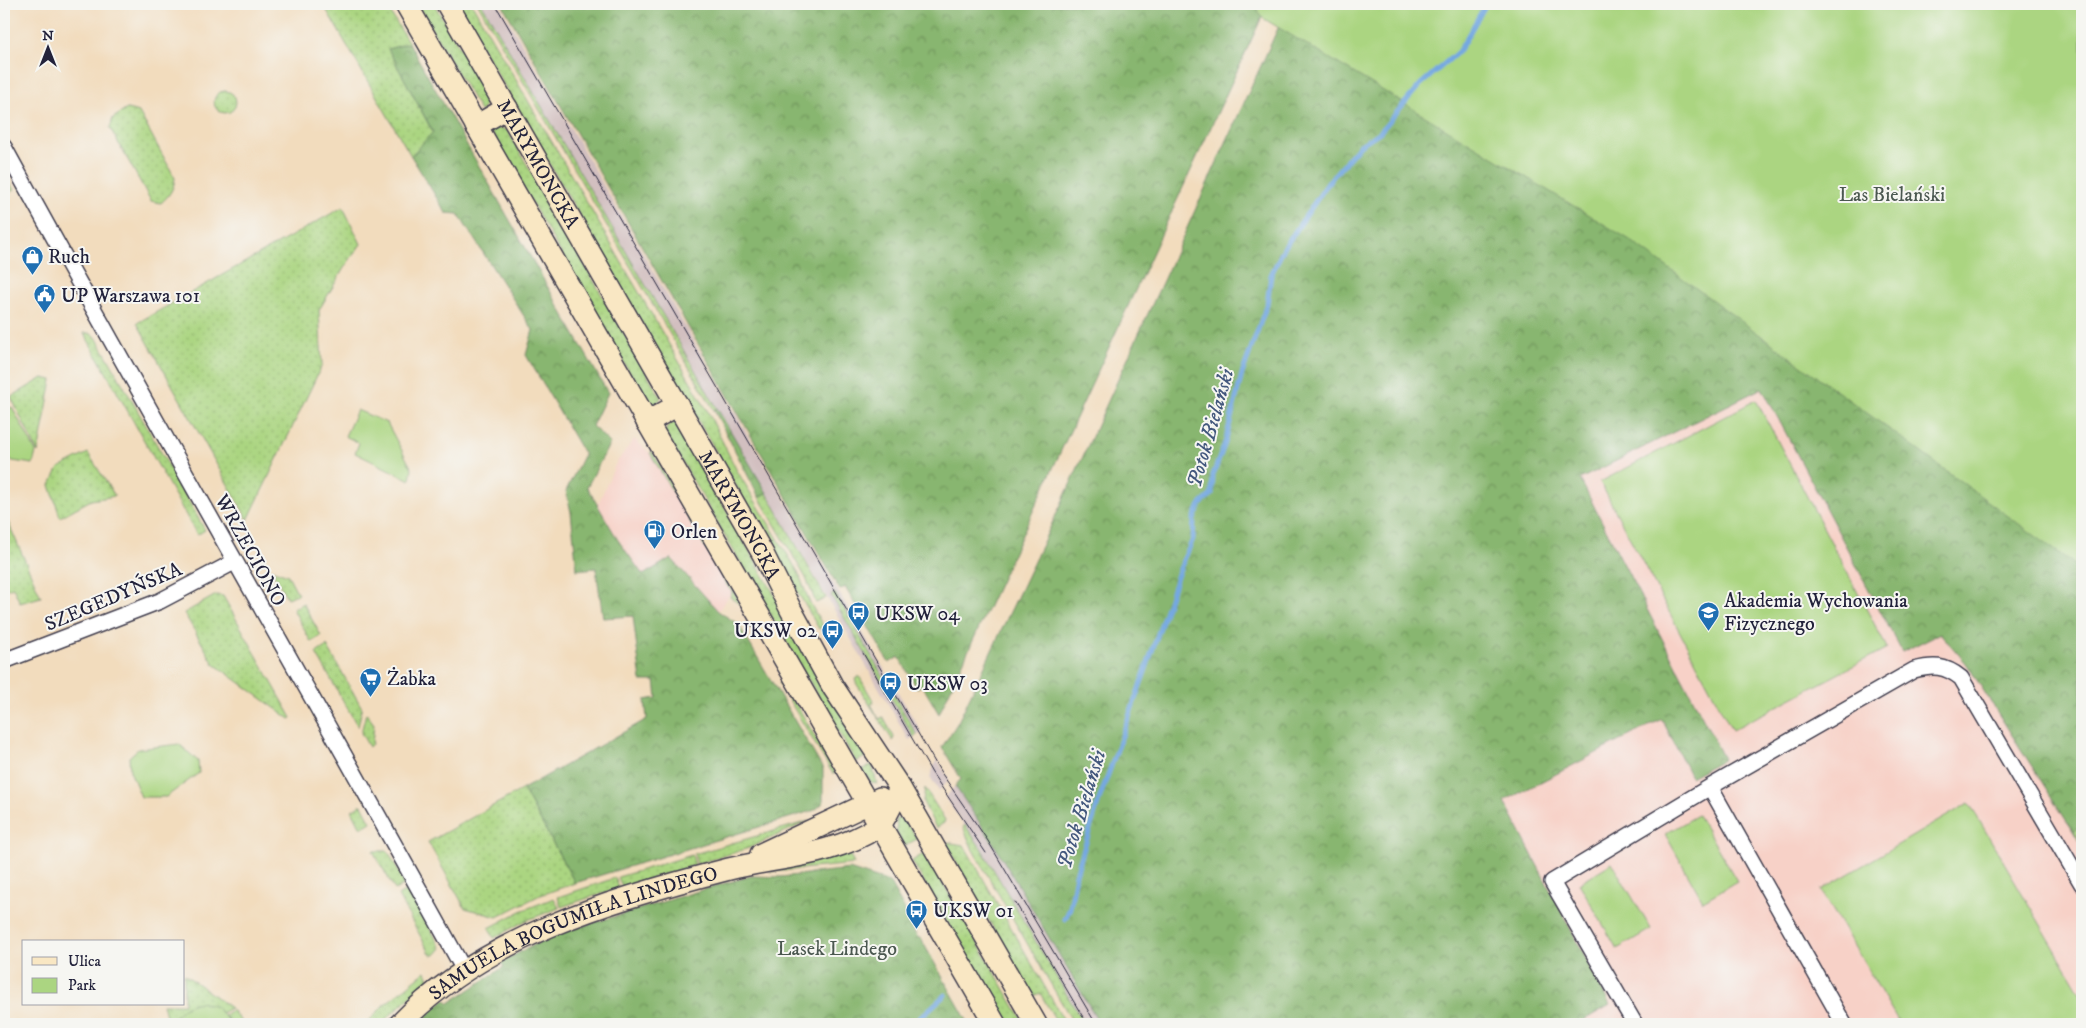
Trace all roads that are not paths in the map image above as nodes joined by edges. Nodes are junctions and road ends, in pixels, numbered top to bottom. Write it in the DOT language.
graph roads {
  1 [pos="406,4"];
  2 [pos="447,4"];
  3 [pos="507,108"];
  4 [pos="476,126"];
  5 [pos="4,147"];
  6 [pos="678,405"];
  7 [pos="647,422"];
  8 [pos="234,562"];
  9 [pos="4,661"];
  10 [pos="1710,787"];
  11 [pos="900,788"];
  12 [pos="867,804"];
  13 [pos="880,826"];
  14 [pos="729,869"];
  15 [pos="2082,884"];
  16 [pos="465,972"];
  17 [pos="1628,1022"];
  18 [pos="400,1024"];
  19 [pos="995,1024"];
  20 [pos="1036,1024"];
  21 [pos="1844,1024"];
  1 -- 4 [label="main road, MARYMONCKA"];
  2 -- 3 [label="main road, MARYMONCKA"];
  3 -- 4 [label="main road"];
  3 -- 6 [label="main road, MARYMONCKA"];
  4 -- 7 [label="main road, MARYMONCKA"];
  5 -- 8 [label="street, WRZECIONO"];
  6 -- 7 [label="main road"];
  6 -- 11 [label="main road, MARYMONCKA"];
  7 -- 12 [label="main road, MARYMONCKA"];
  8 -- 9 [label="street, SZEGEDYŃSKA"];
  8 -- 16 [label="street, WRZECIONO"];
  10 -- 15 [label="street"];
  10 -- 17 [label="street"];
  10 -- 21 [label="street"];
  11 -- 12 [label="main road, SAMUELA BOGUMIŁA LINDEGO"];
  11 -- 13 [label="main road"];
  11 -- 20 [label="main road, MARYMONCKA"];
  12 -- 13 [label="main road, MARYMONCKA"];
  12 -- 14 [label="main road, SAMUELA BOGUMIŁA LINDEGO"];
  13 -- 14 [label="main road, SAMUELA BOGUMIŁA LINDEGO"];
  13 -- 19 [label="main road, MARYMONCKA"];
  14 -- 16 [label="main road, SAMUELA BOGUMIŁA LINDEGO"];
  16 -- 18 [label="main road, SAMUELA BOGUMIŁA LINDEGO"];
}
